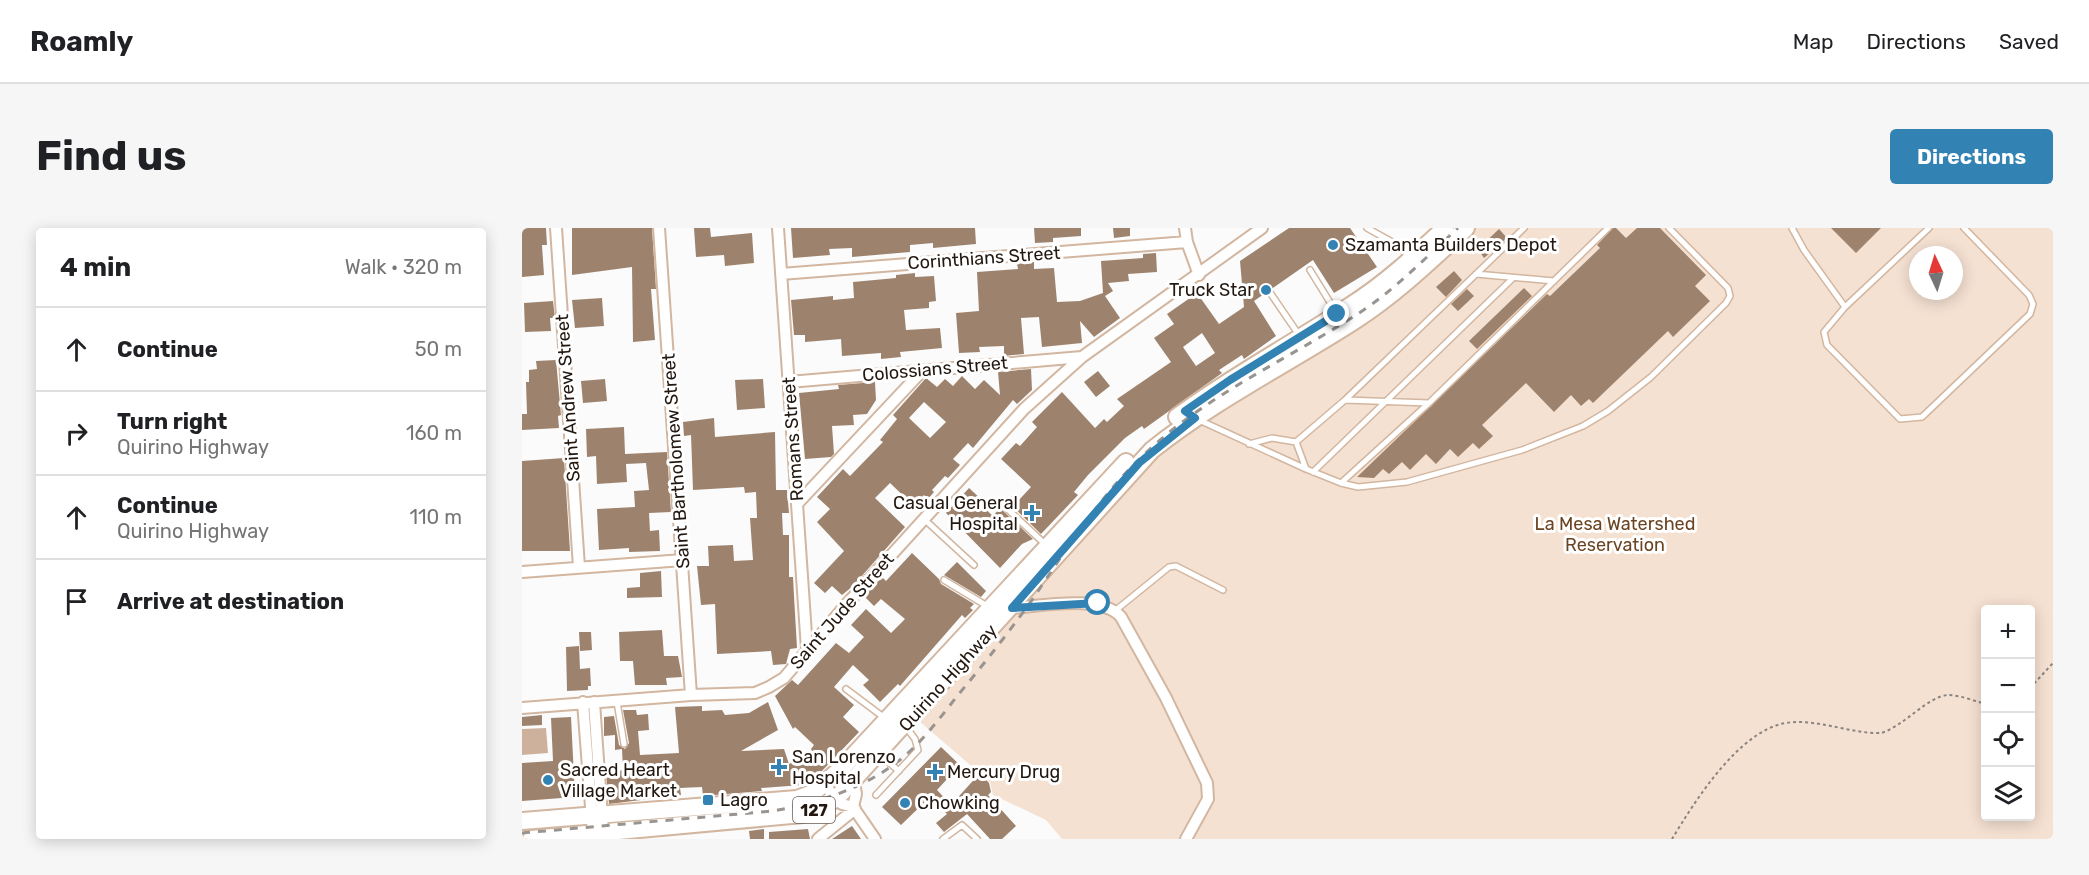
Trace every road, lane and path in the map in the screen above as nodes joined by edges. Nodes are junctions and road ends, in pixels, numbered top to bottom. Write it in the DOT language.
graph roads {
  1 [pos="556,228"];
  2 [pos="659,228"];
  3 [pos="778,228"];
  4 [pos="1185,228"];
  5 [pos="1262,228"];
  6 [pos="1367,228"];
  7 [pos="1445,228"];
  8 [pos="1466,228"];
  9 [pos="1524,228"];
  10 [pos="1608,228"];
  11 [pos="1669,228"];
  12 [pos="1792,228"];
  13 [pos="1929,228"];
  14 [pos="1964,228"];
  15 [pos="1187,242"];
  16 [pos="1417,254"];
  17 [pos="1310,270"];
  18 [pos="782,274"];
  19 [pos="1476,274"];
  20 [pos="1199,275"];
  21 [pos="1512,279"];
  22 [pos="1554,281"];
  23 [pos="1271,294"];
  24 [pos="1845,307"];
  25 [pos="1337,314"];
  26 [pos="1301,336"];
  27 [pos="1082,357"];
  28 [pos="922,370"];
  29 [pos="789,382"];
  30 [pos="1345,400"];
  31 [pos="1429,402"];
  32 [pos="1385,403"];
  33 [pos="1190,414"];
  34 [pos="1296,442"];
  35 [pos="1249,444"];
  36 [pos="1306,469"];
  37 [pos="1313,472"];
  38 [pos="1341,483"];
  39 [pos="1001,503"];
  40 [pos="797,504"];
  41 [pos="924,519"];
  42 [pos="1048,547"];
  43 [pos="683,560"];
  44 [pos="974,565"];
  45 [pos="579,567"];
  46 [pos="522,572"];
  47 [pos="944,580"];
  48 [pos="1223,590"];
  49 [pos="1001,605"];
  50 [pos="1116,610"];
  51 [pos="807,649"];
  52 [pos="2053,663"];
  53 [pos="2035,683"];
  54 [pos="846,689"];
  55 [pos="691,695"];
  56 [pos="617,700"];
  57 [pos="588,702"];
  58 [pos="1981,703"];
  59 [pos="522,708"];
  60 [pos="887,720"];
  61 [pos="905,726"];
  62 [pos="624,744"];
  63 [pos="879,754"];
  64 [pos="899,771"];
  65 [pos="854,782"];
  66 [pos="824,785"];
  67 [pos="876,795"];
  68 [pos="836,799"];
  69 [pos="854,808"];
  70 [pos="596,815"];
  71 [pos="522,821"];
  72 [pos="598,833"];
  73 [pos="531,839"];
  74 [pos="818,839"];
  75 [pos="875,839"];
  76 [pos="943,839"];
  77 [pos="977,839"];
  78 [pos="1186,839"];
  79 [pos="1672,839"];
  1 -- 45 [label="street, Saint Andrew Street"];
  2 -- 43 [label="street, Saint Bartholomew Street"];
  3 -- 18 [label="street, Romans Street"];
  4 -- 15 [label="street"];
  5 -- 20 [label="street, Saint Jude Street"];
  6 -- 16 [label="lane"];
  7 -- 16 [label="main road, Quirino Highway / 127"];
  8 -- 33 [label="main road, Quirino Highway / 127"];
  9 -- 19 [label="lane"];
  10 -- 22 [label="lane"];
  11 -- 38 [label="lane"];
  12 -- 24 [label="lane"];
  13 -- 24 [label="lane"];
  14 -- 24 [label="lane"];
  15 -- 18 [label="street, Corinthians Street"];
  15 -- 20 [label="street"];
  16 -- 25 [label="main road, Quirino Highway / 127"];
  17 -- 25 [label="lane"];
  18 -- 29 [label="street, Romans Street"];
  19 -- 21 [label="lane"];
  19 -- 30 [label="lane"];
  20 -- 27 [label="street, Saint Jude Street"];
  21 -- 22 [label="lane"];
  21 -- 32 [label="lane"];
  22 -- 31 [label="lane"];
  23 -- 26 [label="lane"];
  25 -- 26 [label="main road, Quirino Highway / 127"];
  26 -- 33 [label="main road, Quirino Highway / 127"];
  27 -- 28 [label="street, Colossians Street"];
  27 -- 41 [label="street, Saint Jude Street"];
  28 -- 29 [label="street, Colossians Street"];
  28 -- 40 [label="street"];
  29 -- 40 [label="street, Romans Street"];
  30 -- 32 [label="lane"];
  30 -- 34 [label="lane"];
  31 -- 32 [label="lane"];
  31 -- 38 [label="lane"];
  32 -- 37 [label="lane"];
  33 -- 35 [label="lane"];
  33 -- 42 [label="main road, Quirino Highway / 127"];
  33 -- 49 [label="main road, Quirino Highway / 127"];
  34 -- 35 [label="lane"];
  34 -- 36 [label="lane"];
  35 -- 36 [label="lane"];
  36 -- 37 [label="lane"];
  37 -- 38 [label="lane"];
  39 -- 42 [label="lane"];
  40 -- 51 [label="street, Romans Street"];
  41 -- 44 [label="lane"];
  41 -- 51 [label="street, Saint Jude Street"];
  42 -- 49 [label="main road, Quirino Highway / 127"];
  43 -- 45 [label="street"];
  43 -- 55 [label="street, Saint Bartholomew Street"];
  45 -- 46 [label="street"];
  47 -- 49 [label="lane"];
  48 -- 50 [label="lane"];
  49 -- 50 [label="street"];
  49 -- 60 [label="main road, Quirino Highway / 127"];
  49 -- 61 [label="main road, Quirino Highway / 127"];
  50 -- 78 [label="street"];
  51 -- 55 [label="street, Saint Jude Street"];
  52 -- 53 [label="path"];
  54 -- 60 [label="lane"];
  55 -- 56 [label="street, Saint Jude Street"];
  56 -- 57 [label="street, Saint Jude Street"];
  56 -- 62 [label="lane"];
  57 -- 59 [label="street, Saint Jude Street"];
  57 -- 70 [label="street"];
  58 -- 79 [label="path"];
  60 -- 66 [label="main road, Quirino Highway / 127"];
  61 -- 63 [label="main road, Quirino Highway / 127"];
  61 -- 64 [label="lane"];
  63 -- 64 [label="lane"];
  63 -- 65 [label="main road, Quirino Highway / 127"];
  64 -- 67 [label="lane"];
  65 -- 68 [label="main road, Quirino Highway / 127"];
  65 -- 69 [label="street"];
  66 -- 68 [label="street"];
  66 -- 70 [label="main road, Quirino Highway / 127"];
  68 -- 69 [label="street"];
  68 -- 72 [label="main road, Quirino Highway / 127"];
  69 -- 74 [label="street"];
  69 -- 75 [label="street"];
  70 -- 71 [label="main road, Quirino Highway / 127"];
  70 -- 72 [label="street"];
  72 -- 73 [label="main road, Quirino Highway / 127"];
  76 -- 77 [label="lane"];
}
